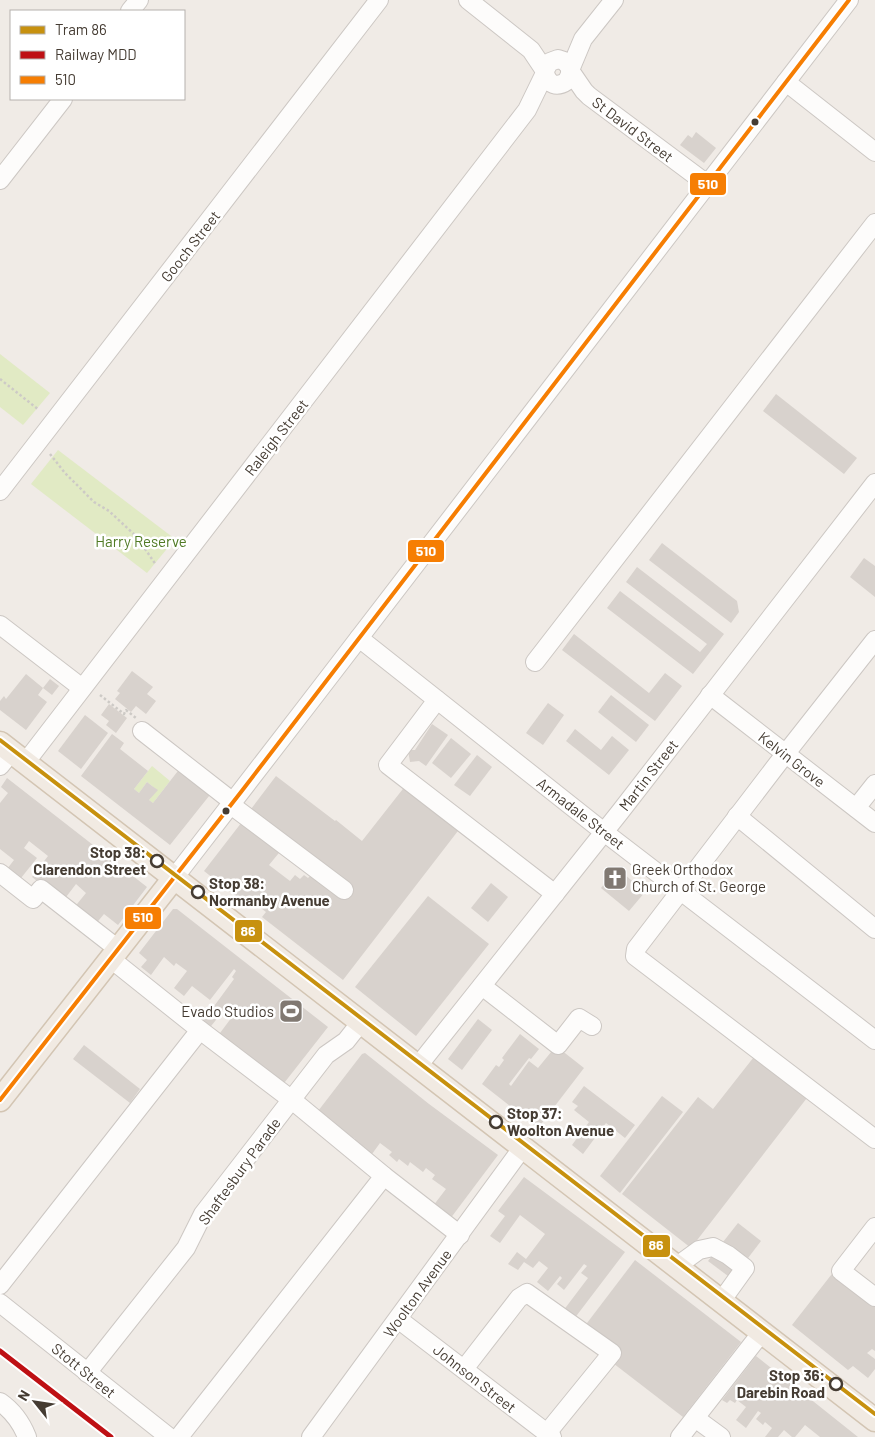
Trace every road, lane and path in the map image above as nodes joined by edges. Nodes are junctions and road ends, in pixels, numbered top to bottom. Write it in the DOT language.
graph roads {
  1 [pos="139,0"];
  2 [pos="380,0"];
  3 [pos="468,0"];
  4 [pos="614,0"];
  5 [pos="848,0"];
  6 [pos="131,10"];
  7 [pos="558,72"];
  8 [pos="786,82"];
  9 [pos="62,100"];
  10 [pos="875,152"];
  11 [pos="0,180"];
  12 [pos="707,184"];
  13 [pos="875,223"];
  14 [pos="0,379"];
  15 [pos="39,410"];
  16 [pos="50,454"];
  17 [pos="875,483"];
  18 [pos="0,491"];
  19 [pos="156,565"];
  20 [pos="0,624"];
  21 [pos="359,638"];
  22 [pos="875,640"];
  23 [pos="535,662"];
  24 [pos="82,688"];
  25 [pos="100,695"];
  26 [pos="710,695"];
  27 [pos="437,700"];
  28 [pos="142,731"];
  29 [pos="785,754"];
  30 [pos="9,756"];
  31 [pos="875,784"];
  32 [pos="232,804"];
  33 [pos="856,808"];
  34 [pos="737,816"];
  35 [pos="875,823"];
  36 [pos="604,832"];
  37 [pos="0,873"];
  38 [pos="174,878"];
  39 [pos="344,890"];
  40 [pos="680,890"];
  41 [pos="555,894"];
  42 [pos="875,929"];
  43 [pos="115,954"];
  44 [pos="482,986"];
  45 [pos="360,1022"];
  46 [pos="592,1026"];
  47 [pos="200,1030"];
  48 [pos="875,1040"];
  49 [pos="418,1066"];
  50 [pos="0,1100"];
  51 [pos="292,1100"];
  52 [pos="875,1138"];
  53 [pos="523,1148"];
  54 [pos="384,1176"];
  55 [pos="875,1227"];
  56 [pos="460,1235"];
  57 [pos="677,1266"];
  58 [pos="0,1285"];
  59 [pos="875,1297"];
  60 [pos="722,1300"];
  61 [pos="0,1302"];
  62 [pos="398,1319"];
  63 [pos="762,1332"];
  64 [pos="464,1369"];
  65 [pos="87,1373"];
  66 [pos="0,1402"];
  67 [pos="872,1412"];
  68 [pos="695,1418"];
  69 [pos="550,1435"];
  70 [pos="27,1437"];
  71 [pos="169,1437"];
  72 [pos="179,1437"];
  73 [pos="310,1437"];
  74 [pos="680,1437"];
  75 [pos="721,1437"];
  1 -- 6 [label="street"];
  2 -- 18 [label="street, Gooch Street"];
  3 -- 7 [label="street, St David Street"];
  4 -- 7 [label="street, Raleigh Street"];
  5 -- 8 [label="street"];
  7 -- 12 [label="street, St David Street"];
  7 -- 24 [label="street, Raleigh Street"];
  8 -- 10 [label="street"];
  8 -- 12 [label="street"];
  9 -- 11 [label="street"];
  12 -- 21 [label="street"];
  13 -- 23 [label="street"];
  14 -- 15 [label="path"];
  16 -- 19 [label="path"];
  17 -- 26 [label="street, Martin Street"];
  20 -- 24 [label="street"];
  21 -- 27 [label="street, Armadale Street"];
  21 -- 32 [label="street"];
  22 -- 29 [label="street"];
  24 -- 30 [label="street, Raleigh Street"];
  25 -- 28 [label="path"];
  26 -- 29 [label="street, Kelvin Grove"];
  26 -- 36 [label="street, Martin Street"];
  27 -- 36 [label="street, Armadale Street"];
  27 -- 41 [label="street"];
  28 -- 32 [label="street"];
  29 -- 33 [label="street, Kelvin Grove"];
  29 -- 34 [label="street"];
  30 -- 38 [label="main road"];
  31 -- 33 [label="street"];
  32 -- 38 [label="street"];
  32 -- 39 [label="street"];
  33 -- 35 [label="street, Kelvin Grove"];
  34 -- 40 [label="street"];
  34 -- 42 [label="street"];
  36 -- 40 [label="street, Armadale Street"];
  36 -- 41 [label="street, Martin Street"];
  37 -- 43 [label="street"];
  38 -- 43 [label="main road"];
  38 -- 45 [label="main road"];
  40 -- 48 [label="street, Armadale Street"];
  40 -- 52 [label="street"];
  41 -- 44 [label="street, Martin Street"];
  43 -- 47 [label="street"];
  43 -- 50 [label="main road"];
  44 -- 46 [label="street"];
  44 -- 49 [label="street, Martin Street"];
  45 -- 49 [label="main road"];
  45 -- 51 [label="street, Shaftesbury Parade"];
  47 -- 51 [label="street"];
  47 -- 58 [label="street"];
  49 -- 53 [label="main road"];
  51 -- 54 [label="street"];
  51 -- 65 [label="street, Shaftesbury Parade"];
  53 -- 56 [label="street, Woolton Avenue"];
  53 -- 57 [label="main road"];
  54 -- 56 [label="street"];
  54 -- 72 [label="street"];
  55 -- 59 [label="street"];
  56 -- 62 [label="street, Woolton Avenue"];
  57 -- 60 [label="main road"];
  57 -- 60 [label="street"];
  60 -- 63 [label="main road"];
  61 -- 65 [label="street, Stott Street"];
  62 -- 64 [label="street, Johnson Street"];
  62 -- 73 [label="street, Woolton Avenue"];
  63 -- 67 [label="main road"];
  63 -- 68 [label="street"];
  64 -- 69 [label="street, Johnson Street"];
  64 -- 69 [label="street"];
  65 -- 71 [label="street, Stott Street"];
  66 -- 70 [label="street"];
  68 -- 74 [label="street"];
  68 -- 75 [label="street"];
}
